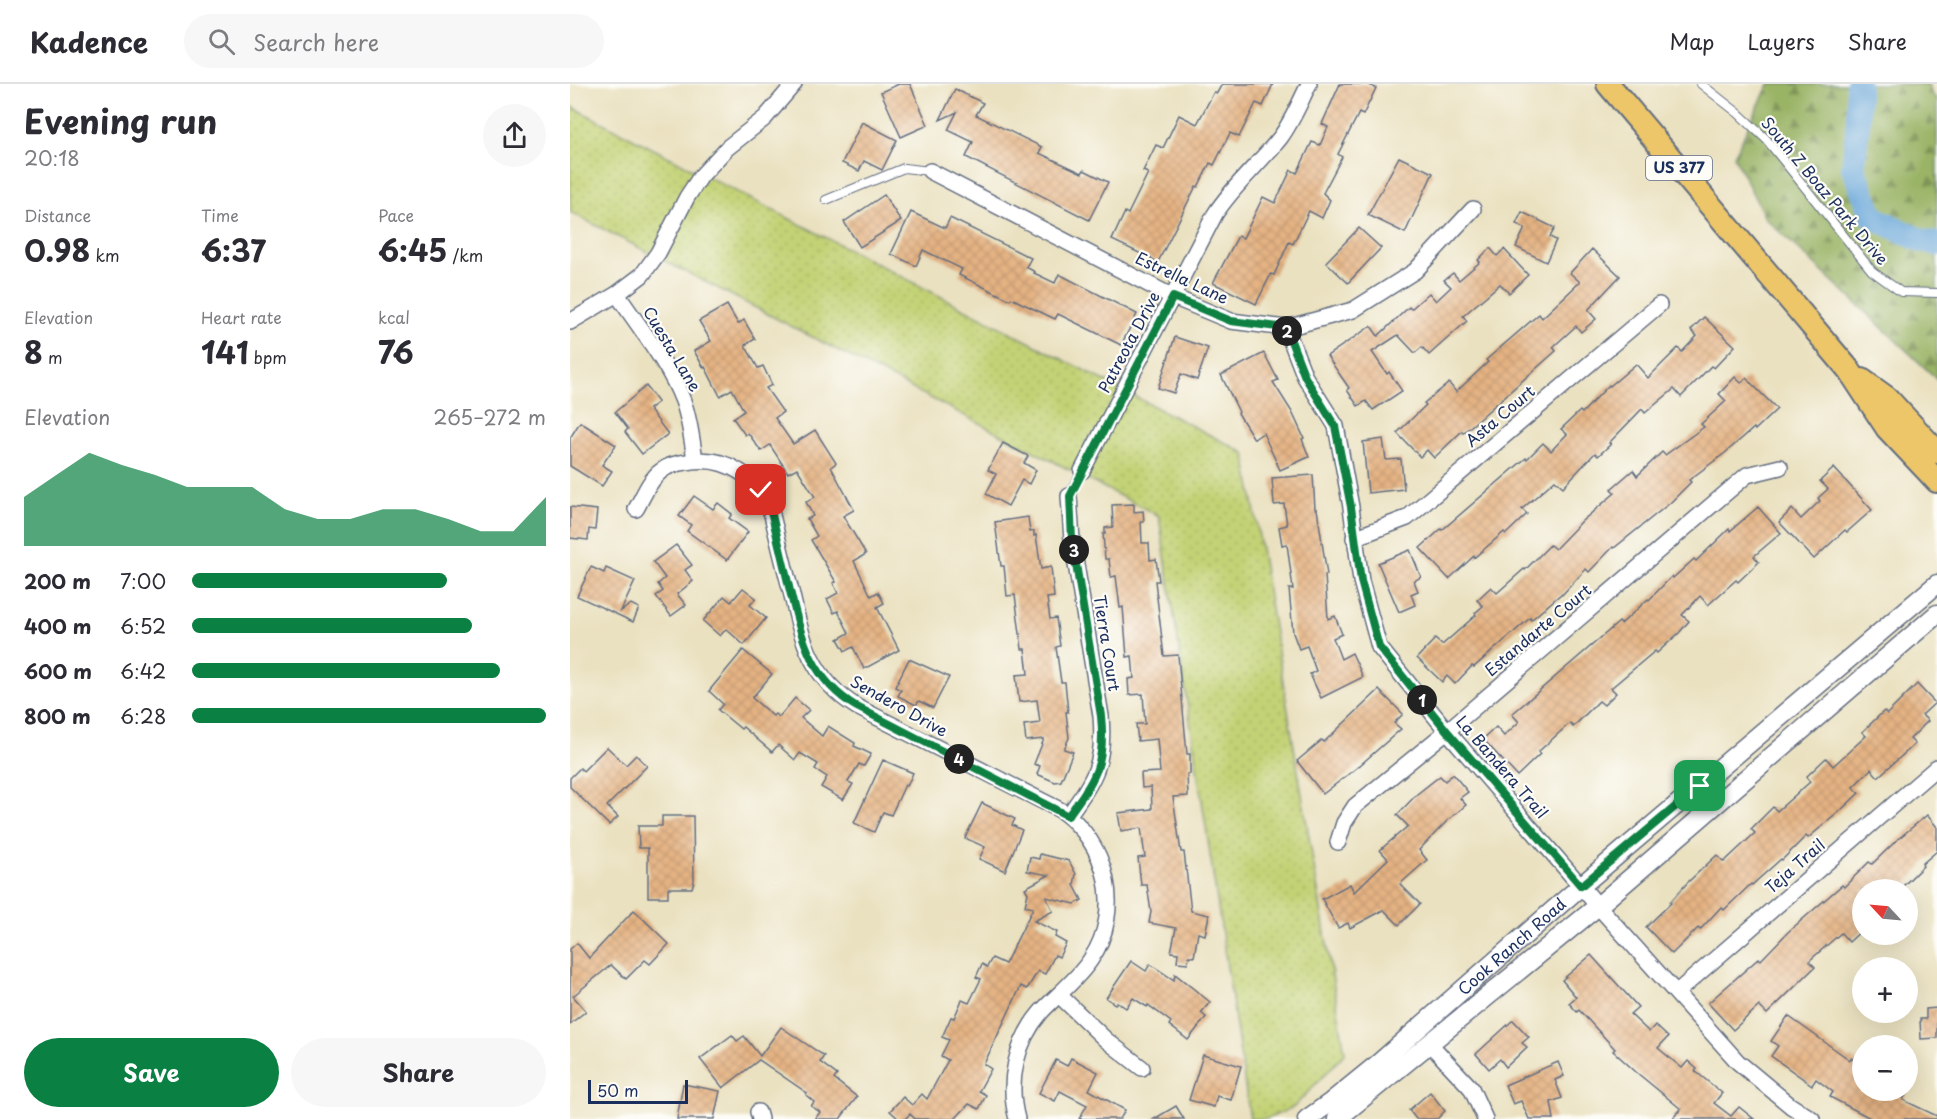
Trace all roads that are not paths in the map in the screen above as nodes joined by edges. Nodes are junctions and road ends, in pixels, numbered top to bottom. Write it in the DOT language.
graph roads {
  1 [pos="794,84"];
  2 [pos="1309,84"];
  3 [pos="1608,84"];
  4 [pos="1701,84"];
  5 [pos="930,171"];
  6 [pos="826,200"];
  7 [pos="1473,209"];
  8 [pos="1937,293"];
  9 [pos="618,294"];
  10 [pos="1173,297"];
  11 [pos="1659,305"];
  12 [pos="570,322"];
  13 [pos="1286,328"];
  14 [pos="1849,370"];
  15 [pos="1937,452"];
  16 [pos="695,460"];
  17 [pos="1780,467"];
  18 [pos="1082,471"];
  19 [pos="1937,481"];
  20 [pos="1070,496"];
  21 [pos="636,509"];
  22 [pos="1354,538"];
  23 [pos="1937,584"];
  24 [pos="1937,614"];
  25 [pos="1447,731"];
  26 [pos="1937,767"];
  27 [pos="1068,816"];
  28 [pos="1338,842"];
  29 [pos="1581,886"];
  30 [pos="1598,906"];
  31 [pos="1677,992"];
  32 [pos="1059,995"];
  33 [pos="1430,1044"];
  34 [pos="1142,1068"];
  35 [pos="1017,1119"];
  36 [pos="1306,1119"];
  37 [pos="1337,1119"];
  38 [pos="1485,1119"];
  39 [pos="1812,1119"];
  1 -- 9 [label="street"];
  2 -- 10 [label="street, Patreota Drive"];
  3 -- 14 [label="main road, US 377"];
  4 -- 8 [label="lane, South Z Boaz Park Drive"];
  5 -- 6 [label="lane"];
  5 -- 10 [label="street, Estrella Lane"];
  7 -- 13 [label="street, Estrella Lane"];
  9 -- 12 [label="street"];
  9 -- 16 [label="street, Cuesta Lane"];
  10 -- 13 [label="street, Estrella Lane"];
  10 -- 18 [label="street, Patreota Drive"];
  11 -- 22 [label="street, Asta Court"];
  13 -- 22 [label="street, La Bandera Trail"];
  14 -- 15 [label="main road, US 377"];
  14 -- 19 [label="main road, US 377"];
  16 -- 21 [label="street, Sendero Drive"];
  16 -- 27 [label="street, Sendero Drive"];
  17 -- 25 [label="street, Estandarte Court"];
  18 -- 20 [label="lane, Tierra Court"];
  20 -- 27 [label="street, Tierra Court"];
  22 -- 25 [label="street, La Bandera Trail"];
  23 -- 29 [label="street, Cook Ranch Road"];
  24 -- 30 [label="street, Cook Ranch Road"];
  25 -- 28 [label="street, Estandarte Court"];
  25 -- 29 [label="street, La Bandera Trail"];
  26 -- 31 [label="street, Teja Trail"];
  27 -- 32 [label="street, Sendero Drive"];
  29 -- 30 [label="street, La Bandera Trail"];
  29 -- 36 [label="street, Cook Ranch Road"];
  30 -- 31 [label="street, La Bandera Trail"];
  30 -- 33 [label="street, Cook Ranch Road"];
  31 -- 39 [label="street, La Bandera Trail"];
  32 -- 34 [label="street"];
  32 -- 35 [label="street, Sendero Drive"];
  33 -- 37 [label="street, Cook Ranch Road"];
  33 -- 38 [label="street"];
}
